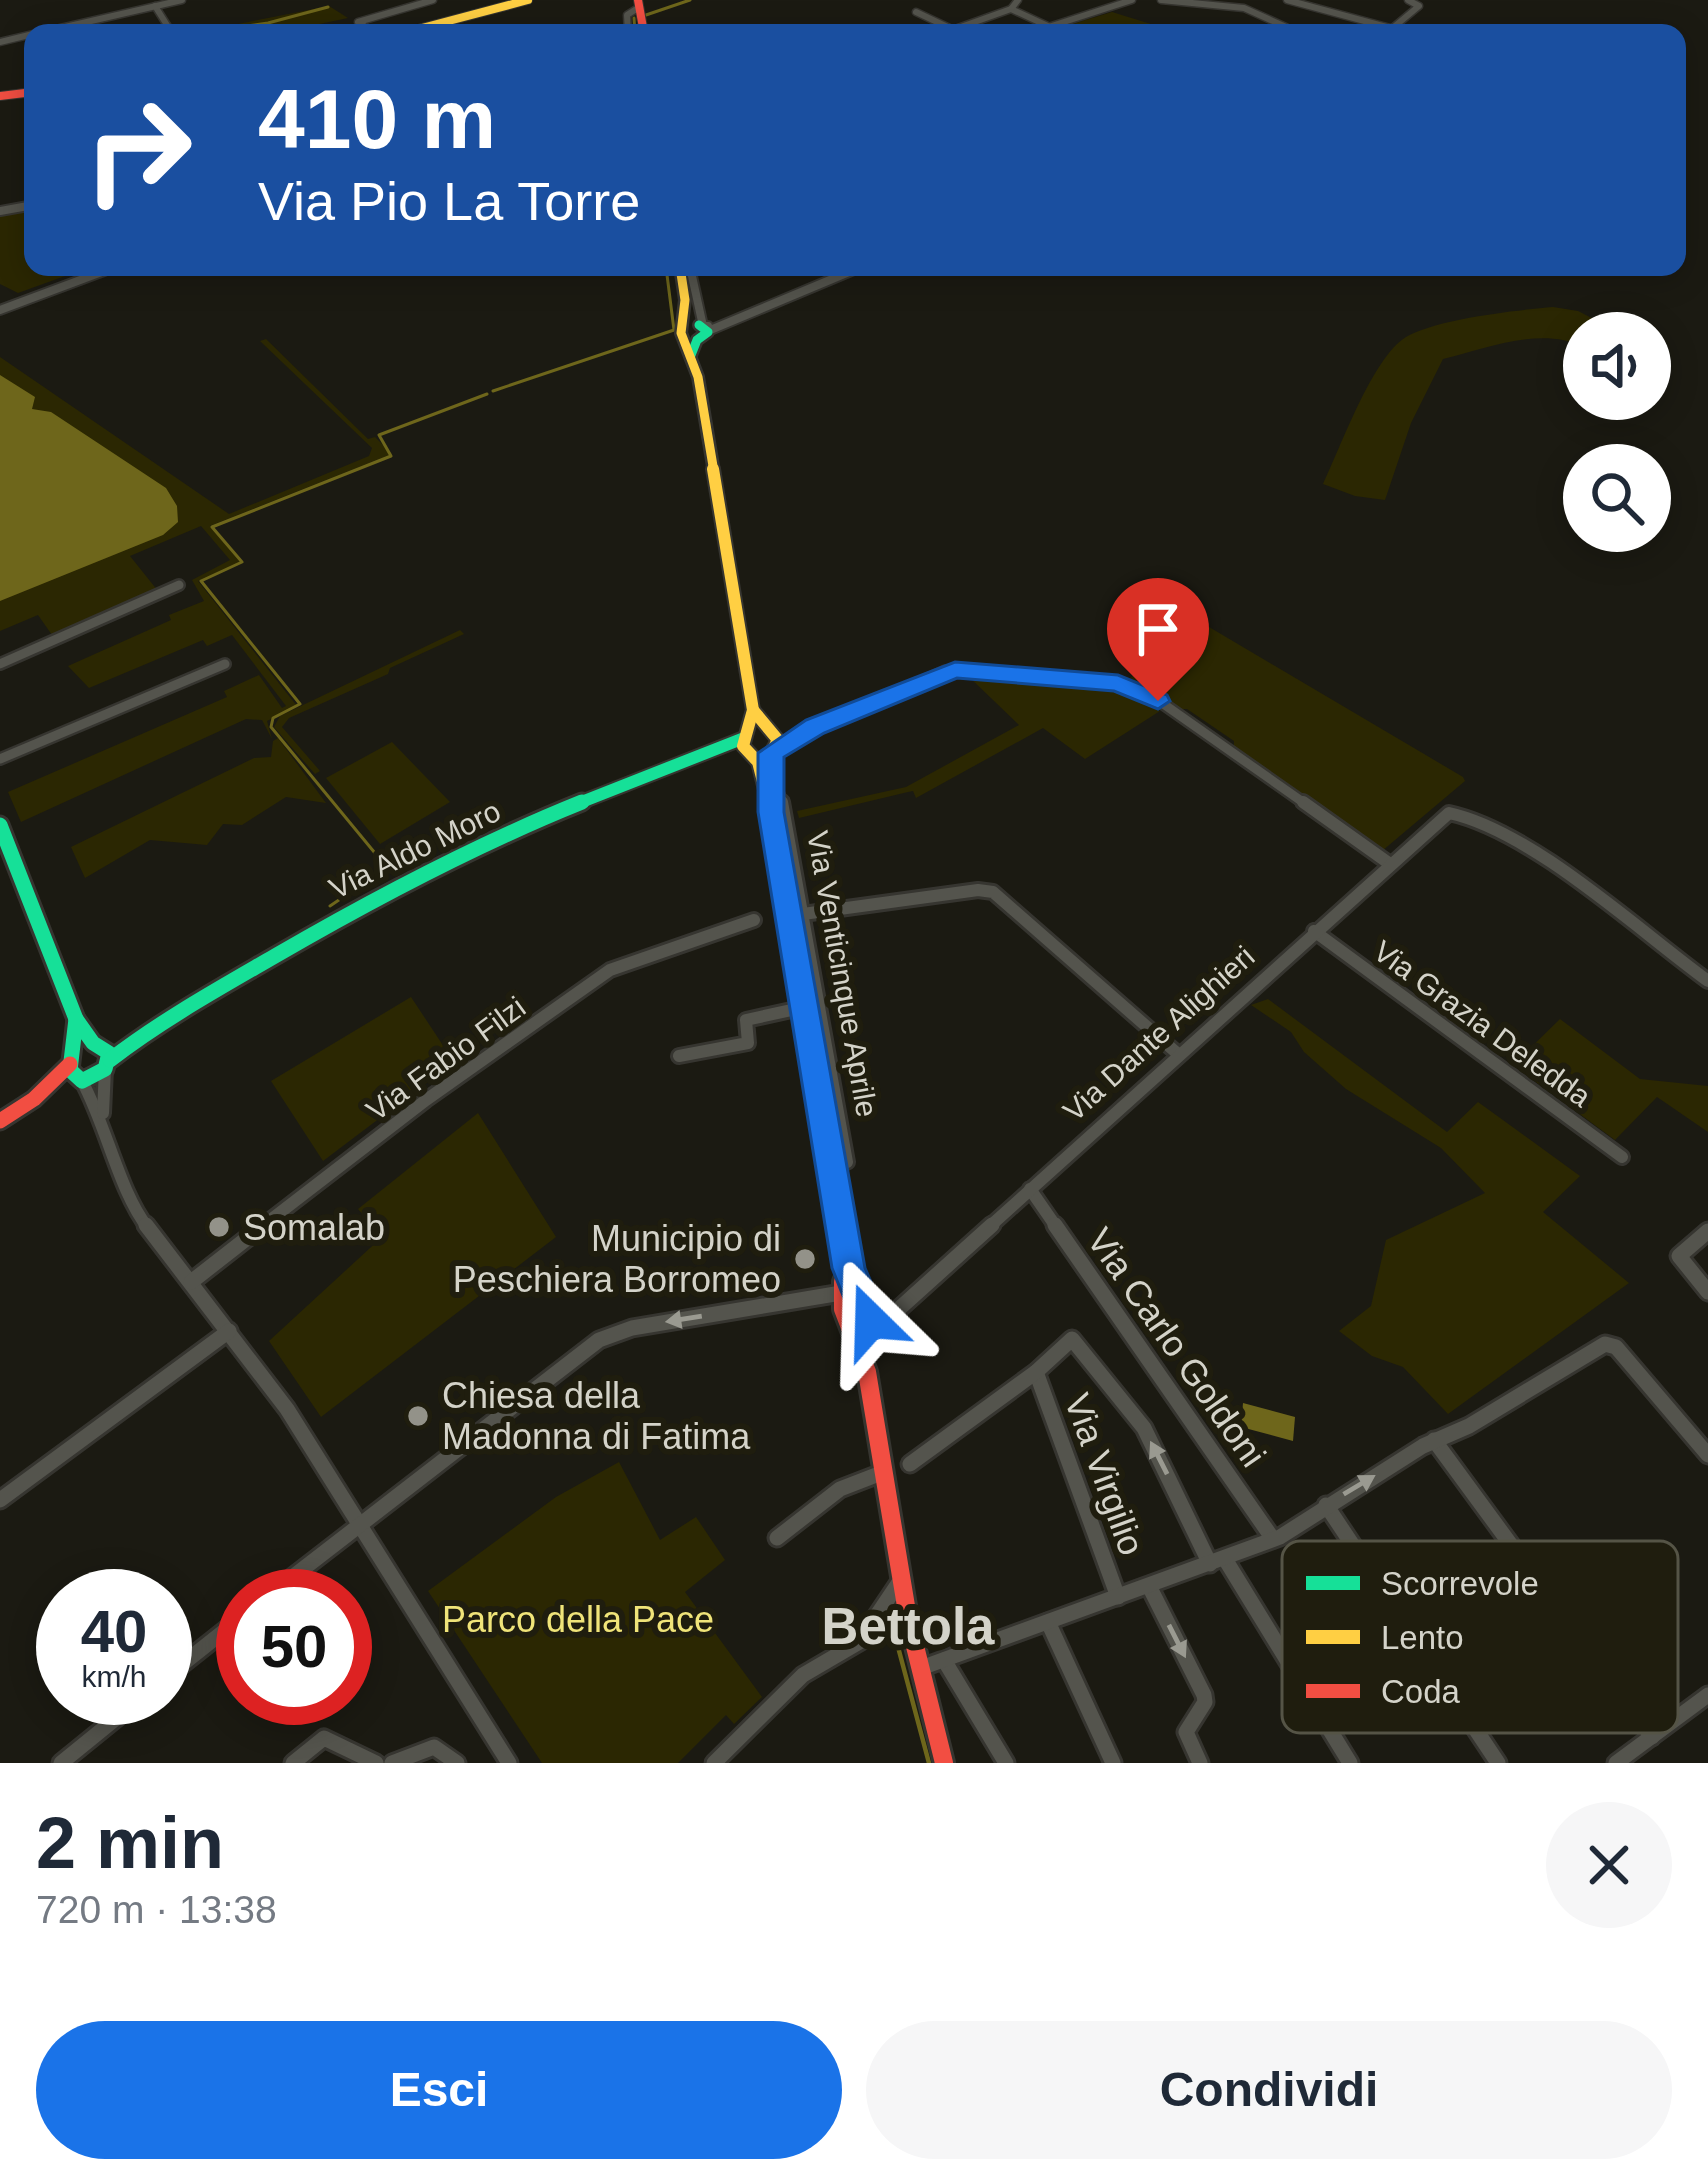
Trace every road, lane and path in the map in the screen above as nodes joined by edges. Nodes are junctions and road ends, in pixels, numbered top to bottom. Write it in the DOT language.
graph roads {
  1 [pos="182,0"];
  2 [pos="392,0"];
  3 [pos="433,0"];
  4 [pos="525,0"];
  5 [pos="1018,0"];
  6 [pos="1100,0"];
  7 [pos="1132,0"];
  8 [pos="1162,0"];
  9 [pos="1287,0"];
  10 [pos="1408,0"];
  11 [pos="1118,4"];
  12 [pos="155,6"];
  13 [pos="405,8"];
  14 [pos="1011,9"];
  15 [pos="916,12"];
  16 [pos="78,24"];
  17 [pos="166,24"];
  18 [pos="361,24"];
  19 [pos="434,24"];
  20 [pos="942,24"];
  21 [pos="974,24"];
  22 [pos="1043,24"];
  23 [pos="1058,24"];
  24 [pos="1284,24"];
  25 [pos="1367,24"];
  26 [pos="1398,24"];
  27 [pos="91,276"];
  28 [pos="681,276"];
  29 [pos="691,276"];
  30 [pos="838,276"];
  31 [pos="0,310"];
  32 [pos="698,332"];
  33 [pos="179,585"];
  34 [pos="0,664"];
  35 [pos="225,664"];
  36 [pos="761,743"];
  37 [pos="0,759"];
  38 [pos="774,781"];
  39 [pos="771,812"];
  40 [pos="0,825"];
  41 [pos="1390,863"];
  42 [pos="803,914"];
  43 [pos="754,920"];
  44 [pos="1314,931"];
  45 [pos="1708,981"];
  46 [pos="805,1007"];
  47 [pos="76,1019"];
  48 [pos="1178,1054"];
  49 [pos="103,1056"];
  50 [pos="679,1056"];
  51 [pos="72,1062"];
  52 [pos="81,1080"];
  53 [pos="34,1099"];
  54 [pos="0,1121"];
  55 [pos="104,1122"];
  56 [pos="1622,1157"];
  57 [pos="831,1165"];
  58 [pos="1030,1189"];
  59 [pos="1708,1232"];
  60 [pos="848,1268"];
  61 [pos="191,1282"];
  62 [pos="1708,1292"];
  63 [pos="841,1294"];
  64 [pos="863,1296"];
  65 [pos="898,1308"];
  66 [pos="230,1331"];
  67 [pos="871,1334"];
  68 [pos="850,1337"];
  69 [pos="864,1361"];
  70 [pos="1036,1372"];
  71 [pos="1434,1440"];
  72 [pos="1708,1455"];
  73 [pos="910,1464"];
  74 [pos="884,1472"];
  75 [pos="0,1499"];
  76 [pos="1326,1505"];
  77 [pos="356,1526"];
  78 [pos="777,1538"];
  79 [pos="1273,1540"];
  80 [pos="1350,1541"];
  81 [pos="1508,1541"];
  82 [pos="1217,1561"];
  83 [pos="302,1569"];
  84 [pos="901,1571"];
  85 [pos="1149,1586"];
  86 [pos="1118,1597"];
  87 [pos="909,1613"];
  88 [pos="1048,1622"];
  89 [pos="216,1637"];
  90 [pos="859,1640"];
  91 [pos="192,1657"];
  92 [pos="944,1660"];
  93 [pos="1282,1660"];
  94 [pos="921,1668"];
  95 [pos="1708,1695"];
  96 [pos="1678,1718"];
  97 [pos="108,1725"];
  98 [pos="1330,1733"];
  99 [pos="1478,1733"];
  100 [pos="1649,1733"];
  101 [pos="1657,1733"];
  102 [pos="1652,1737"];
  103 [pos="61,1763"];
  104 [pos="293,1763"];
  105 [pos="376,1763"];
  106 [pos="392,1763"];
  107 [pos="457,1763"];
  108 [pos="509,1763"];
  109 [pos="714,1763"];
  110 [pos="944,1763"];
  111 [pos="1006,1763"];
  112 [pos="1113,1763"];
  113 [pos="1200,1763"];
  114 [pos="1350,1763"];
  115 [pos="1498,1763"];
  116 [pos="1616,1763"];
  1 -- 12 [label="street"];
  2 -- 13 [label="street"];
  3 -- 13 [label="street"];
  4 -- 19 [label="main road"];
  5 -- 14 [label="street"];
  6 -- 11 [label="street"];
  7 -- 11 [label="street"];
  8 -- 24 [label="street"];
  9 -- 25 [label="street"];
  10 -- 26 [label="street"];
  11 -- 23 [label="street"];
  12 -- 16 [label="street"];
  12 -- 17 [label="street"];
  13 -- 18 [label="street"];
  14 -- 21 [label="street"];
  14 -- 22 [label="street"];
  15 -- 20 [label="street"];
  27 -- 31 [label="street"];
  28 -- 32 [label="main road, Via Venticinque Aprile"];
  29 -- 32 [label="street"];
  30 -- 32 [label="street"];
  32 -- 36 [label="main road, Via Venticinque Aprile"];
  33 -- 34 [label="street"];
  35 -- 37 [label="street"];
  36 -- 38 [label="main road, Via Venticinque Aprile"];
  36 -- 39 [label="main road, Via Venticinque Aprile"];
  36 -- 41 [label="street"];
  36 -- 49 [label="main road, Via Aldo Moro"];
  38 -- 39 [label="main road, Via Venticinque Aprile"];
  38 -- 42 [label="street, Via Venticinque Aprile"];
  39 -- 46 [label="main road, Via Venticinque Aprile"];
  40 -- 47 [label="main road"];
  41 -- 44 [label="street, Via Dante Alighieri"];
  41 -- 45 [label="street, Via Dante Alighieri"];
  42 -- 48 [label="street"];
  42 -- 57 [label="street, Via Venticinque Aprile"];
  43 -- 61 [label="street, Via Fabio Filzi"];
  44 -- 48 [label="street, Via Dante Alighieri"];
  44 -- 56 [label="street, Via Grazia Deledda"];
  46 -- 50 [label="street"];
  46 -- 57 [label="main road, Via Venticinque Aprile"];
  47 -- 49 [label="main road"];
  47 -- 51 [label="main road"];
  48 -- 58 [label="street, Via Dante Alighieri"];
  49 -- 51 [label="main road"];
  49 -- 52 [label="main road"];
  49 -- 55 [label="street"];
  51 -- 52 [label="main road"];
  51 -- 53 [label="main road"];
  52 -- 53 [label="main road"];
  52 -- 55 [label="street"];
  53 -- 54 [label="main road"];
  55 -- 61 [label="street"];
  57 -- 60 [label="main road, Via Venticinque Aprile"];
  58 -- 65 [label="street, Via Dante Alighieri"];
  58 -- 79 [label="street, Via Carlo Goldoni"];
  59 -- 62 [label="street"];
  60 -- 63 [label="main road"];
  60 -- 64 [label="main road"];
  61 -- 66 [label="street"];
  63 -- 64 [label="street"];
  63 -- 68 [label="main road"];
  63 -- 77 [label="street, one-way"];
  64 -- 65 [label="street"];
  64 -- 67 [label="main road"];
  65 -- 67 [label="street, Via Dante Alighieri"];
  66 -- 75 [label="street"];
  66 -- 77 [label="street"];
  67 -- 68 [label="street"];
  67 -- 69 [label="main road"];
  68 -- 69 [label="main road"];
  69 -- 74 [label="main road"];
  70 -- 73 [label="street"];
  82 -- 70 [label="street, one-way"];
  70 -- 86 [label="street, Via Virgilio"];
  71 -- 72 [label="street"];
  76 -- 71 [label="street, one-way"];
  71 -- 81 [label="street"];
  74 -- 78 [label="street"];
  74 -- 84 [label="main road"];
  76 -- 79 [label="street"];
  76 -- 80 [label="street"];
  77 -- 83 [label="street"];
  77 -- 108 [label="street"];
  79 -- 82 [label="street"];
  82 -- 85 [label="street"];
  82 -- 93 [label="street"];
  84 -- 87 [label="main road"];
  84 -- 90 [label="street"];
  85 -- 86 [label="street"];
  85 -- 113 [label="street, one-way"];
  86 -- 88 [label="street"];
  87 -- 90 [label="street"];
  87 -- 94 [label="main road"];
  88 -- 92 [label="street"];
  88 -- 112 [label="street"];
  89 -- 91 [label="street"];
  90 -- 109 [label="street"];
  92 -- 94 [label="street"];
  92 -- 111 [label="street"];
  94 -- 110 [label="main road"];
  95 -- 96 [label="street"];
  97 -- 103 [label="street"];
  98 -- 114 [label="street"];
  99 -- 115 [label="street"];
  100 -- 102 [label="street"];
  101 -- 102 [label="street"];
  102 -- 116 [label="street"];
  104 -- 105 [label="street"];
  106 -- 107 [label="street"];
}
